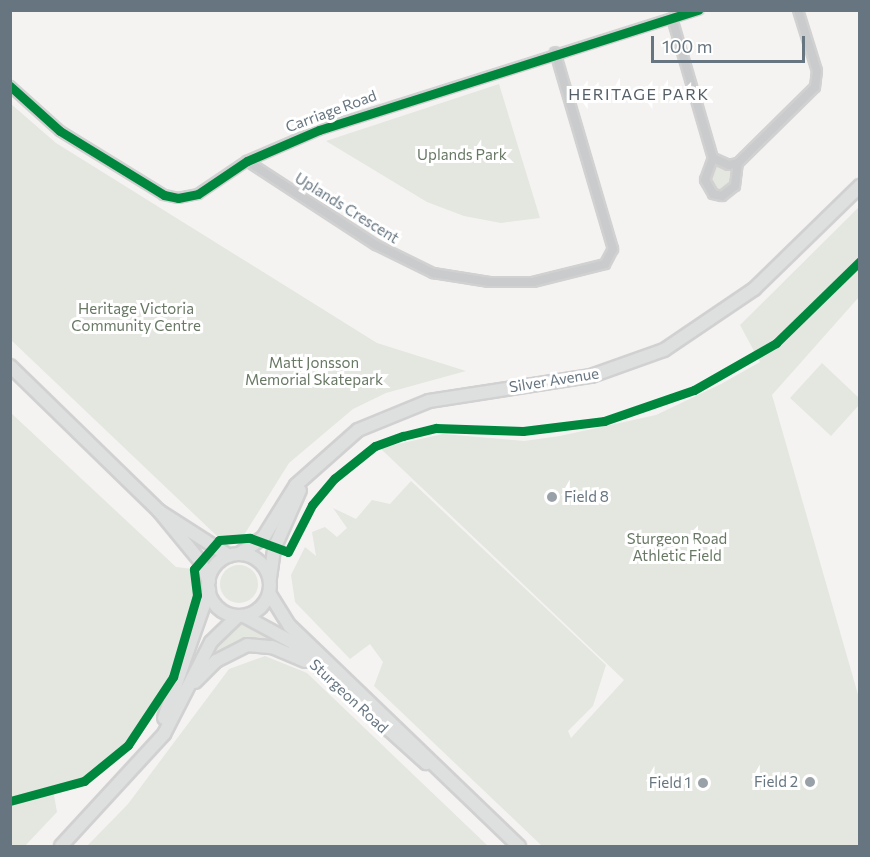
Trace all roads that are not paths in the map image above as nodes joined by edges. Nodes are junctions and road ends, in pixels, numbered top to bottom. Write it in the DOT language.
graph roads {
  1 [pos="698,10"];
  2 [pos="798,10"];
  3 [pos="672,18"];
  4 [pos="555,52"];
  5 [pos="10,86"];
  6 [pos="713,158"];
  7 [pos="248,161"];
  8 [pos="738,163"];
  9 [pos="860,186"];
  10 [pos="10,366"];
  11 [pos="313,468"];
  12 [pos="159,511"];
  13 [pos="234,555"];
  14 [pos="209,585"];
  15 [pos="270,587"];
  16 [pos="241,616"];
  17 [pos="319,669"];
  18 [pos="182,699"];
  19 [pos="135,768"];
  20 [pos="450,781"];
  21 [pos="61,846"];
  22 [pos="519,846"];
  1 -- 3 [label="street, Carriage Road"];
  2 -- 8 [label="street"];
  3 -- 4 [label="street, Carriage Road"];
  3 -- 6 [label="street"];
  4 -- 7 [label="street, Carriage Road"];
  4 -- 7 [label="street, Uplands Crescent"];
  5 -- 7 [label="street, Carriage Road"];
  6 -- 8 [label="street"];
  6 -- 8 [label="street"];
  9 -- 11 [label="street, Silver Avenue"];
  10 -- 12 [label="street"];
  11 -- 13 [label="street, Silver Avenue"];
  11 -- 15 [label="street, Silver Avenue"];
  12 -- 13 [label="street"];
  12 -- 14 [label="street"];
  13 -- 14 [label="street"];
  13 -- 15 [label="street"];
  14 -- 16 [label="street"];
  14 -- 19 [label="street"];
  15 -- 16 [label="street"];
  15 -- 20 [label="street, Sturgeon Road"];
  16 -- 17 [label="street, Sturgeon Road"];
  16 -- 18 [label="street"];
  17 -- 18 [label="street"];
  17 -- 20 [label="street, Sturgeon Road"];
  18 -- 19 [label="street"];
  19 -- 21 [label="street"];
  20 -- 22 [label="street, Sturgeon Road"];
}
